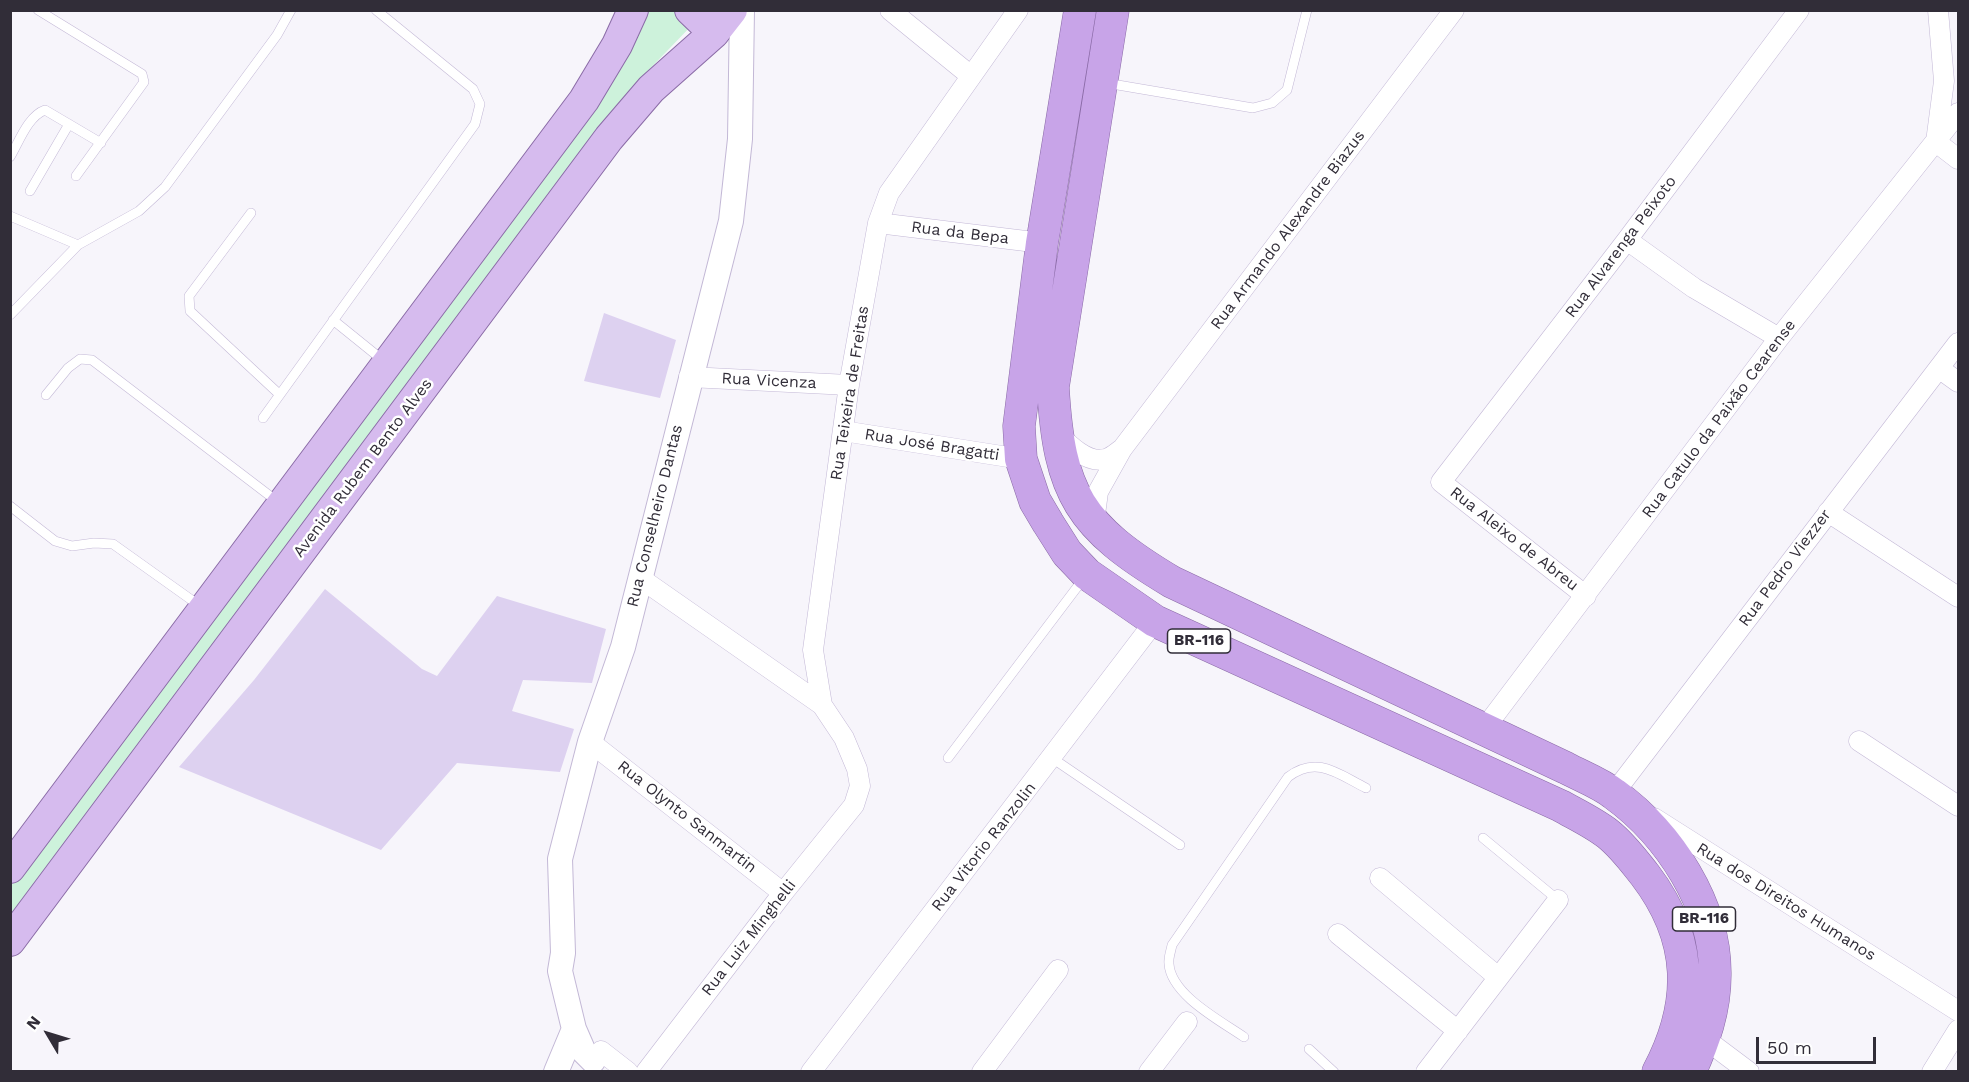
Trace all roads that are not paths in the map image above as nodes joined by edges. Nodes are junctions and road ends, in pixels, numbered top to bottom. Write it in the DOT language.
graph roads {
  1 [pos="38,10"];
  2 [pos="291,10"];
  3 [pos="376,10"];
  4 [pos="633,10"];
  5 [pos="690,10"];
  6 [pos="732,10"];
  7 [pos="742,10"];
  8 [pos="890,10"];
  9 [pos="1018,10"];
  10 [pos="1080,10"];
  11 [pos="1113,10"];
  12 [pos="1307,10"];
  13 [pos="1454,10"];
  14 [pos="1799,10"];
  15 [pos="1938,10"];
  16 [pos="712,43"];
  17 [pos="739,76"];
  18 [pos="971,76"];
  19 [pos="1101,82"];
  20 [pos="1959,113"];
  21 [pos="69,124"];
  22 [pos="101,142"];
  23 [pos="1936,142"];
  24 [pos="10,157"];
  25 [pos="1959,159"];
  26 [pos="76,176"];
  27 [pos="30,191"];
  28 [pos="251,213"];
  29 [pos="10,216"];
  30 [pos="878,224"];
  31 [pos="1627,240"];
  32 [pos="1042,243"];
  33 [pos="78,245"];
  34 [pos="10,315"];
  35 [pos="333,320"];
  36 [pos="1779,338"];
  37 [pos="1959,343"];
  38 [pos="388,364"];
  39 [pos="1940,369"];
  40 [pos="689,377"];
  41 [pos="1959,382"];
  42 [pos="849,385"];
  43 [pos="279,394"];
  44 [pos="46,395"];
  45 [pos="263,418"];
  46 [pos="843,430"];
  47 [pos="1056,432"];
  48 [pos="1122,449"];
  49 [pos="1021,459"];
  50 [pos="1441,482"];
  51 [pos="282,505"];
  52 [pos="10,506"];
  53 [pos="1828,512"];
  54 [pos="1094,522"];
  55 [pos="1087,574"];
  56 [pos="640,578"];
  57 [pos="1586,596"];
  58 [pos="1959,597"];
  59 [pos="205,609"];
  60 [pos="1155,621"];
  61 [pos="822,705"];
  62 [pos="1484,729"];
  63 [pos="1860,741"];
  64 [pos="590,742"];
  65 [pos="948,758"];
  66 [pos="1052,758"];
  67 [pos="1366,788"];
  68 [pos="1614,793"];
  69 [pos="854,806"];
  70 [pos="1959,806"];
  71 [pos="1483,838"];
  72 [pos="1180,845"];
  73 [pos="10,868"];
  74 [pos="1380,878"];
  75 [pos="783,892"];
  76 [pos="1557,900"];
  77 [pos="1338,933"];
  78 [pos="10,941"];
  79 [pos="563,953"];
  80 [pos="1058,970"];
  81 [pos="1498,977"];
  82 [pos="1959,1011"];
  83 [pos="1193,1015"];
  84 [pos="574,1029"];
  85 [pos="1458,1030"];
  86 [pos="1959,1030"];
  87 [pos="1244,1037"];
  88 [pos="1705,1039"];
  89 [pos="1309,1049"];
  90 [pos="593,1059"];
  91 [pos="558,1071"];
  92 [pos="628,1071"];
  93 [pos="646,1071"];
  94 [pos="812,1071"];
  95 [pos="982,1071"];
  96 [pos="1149,1071"];
  97 [pos="1334,1071"];
  98 [pos="1426,1071"];
  99 [pos="1658,1071"];
  100 [pos="1690,1071"];
  101 [pos="1749,1071"];
  102 [pos="1932,1071"];
  1 -- 22 [label="lane"];
  2 -- 33 [label="lane"];
  3 -- 35 [label="lane"];
  4 -- 38 [label="main road"];
  5 -- 16 [label="main road"];
  6 -- 16 [label="main road, Avenida Rubem Bento Alves"];
  7 -- 17 [label="street, Rua Conselheiro Dantas"];
  8 -- 18 [label="street"];
  9 -- 18 [label="street, Rua Teixeira de Freitas"];
  10 -- 32 [label="highway, BR-116"];
  11 -- 19 [label="highway, BR-116"];
  12 -- 19 [label="lane"];
  13 -- 48 [label="street, Rua Armando Alexandre Biazus"];
  14 -- 31 [label="street, Rua Alvarenga Peixoto"];
  15 -- 23 [label="street"];
  16 -- 17 [label="street"];
  16 -- 78 [label="main road, Avenida Rubem Bento Alves"];
  17 -- 40 [label="street, Rua Conselheiro Dantas"];
  18 -- 30 [label="street, Rua Teixeira de Freitas"];
  19 -- 47 [label="highway, BR-116"];
  20 -- 23 [label="street, Rua Catulo da Paixão Cearense"];
  21 -- 22 [label="lane"];
  21 -- 24 [label="lane"];
  21 -- 27 [label="lane"];
  22 -- 26 [label="lane"];
  23 -- 25 [label="street"];
  23 -- 36 [label="street, Rua Catulo da Paixão Cearense"];
  28 -- 43 [label="lane"];
  29 -- 33 [label="lane"];
  30 -- 32 [label="street, Rua da Bepa"];
  30 -- 42 [label="street, Rua Teixeira de Freitas"];
  31 -- 36 [label="street"];
  31 -- 50 [label="street, Rua Alvarenga Peixoto"];
  32 -- 49 [label="highway, BR-116"];
  33 -- 34 [label="lane"];
  35 -- 38 [label="lane"];
  35 -- 43 [label="lane"];
  36 -- 57 [label="street, Rua Catulo da Paixão Cearense"];
  37 -- 39 [label="street, Rua Pedro Viezzer"];
  38 -- 51 [label="main road"];
  39 -- 41 [label="street"];
  39 -- 53 [label="street, Rua Pedro Viezzer"];
  40 -- 42 [label="street, Rua Vicenza"];
  40 -- 56 [label="street, Rua Conselheiro Dantas"];
  42 -- 46 [label="street, Rua Teixeira de Freitas"];
  43 -- 45 [label="lane"];
  44 -- 51 [label="lane"];
  46 -- 49 [label="street, Rua José Bragatti"];
  46 -- 61 [label="street, Rua Teixeira de Freitas"];
  47 -- 48 [label="street"];
  47 -- 54 [label="highway, BR-116"];
  48 -- 54 [label="street, Rua Armando Alexandre Biazus"];
  49 -- 55 [label="highway, BR-116"];
  50 -- 57 [label="street, Rua Aleixo de Abreu"];
  51 -- 59 [label="main road"];
  52 -- 59 [label="lane"];
  53 -- 58 [label="street"];
  53 -- 68 [label="street, Rua Pedro Viezzer"];
  54 -- 62 [label="highway, BR-116"];
  55 -- 60 [label="highway, BR-116"];
  55 -- 65 [label="lane"];
  56 -- 61 [label="street"];
  56 -- 64 [label="street, Rua Conselheiro Dantas"];
  57 -- 62 [label="street, Rua Catulo da Paixão Cearense"];
  59 -- 73 [label="main road"];
  60 -- 66 [label="street, Rua Vitorio Ranzolin"];
  60 -- 99 [label="highway, BR-116"];
  61 -- 69 [label="street, Rua Teixeira de Freitas"];
  62 -- 68 [label="highway, BR-116"];
  63 -- 70 [label="street"];
  64 -- 75 [label="street, Rua Olynto Sanmartin"];
  64 -- 79 [label="street, Rua Conselheiro Dantas"];
  66 -- 72 [label="lane"];
  66 -- 94 [label="street, Rua Vitorio Ranzolin"];
  67 -- 83 [label="lane"];
  68 -- 82 [label="street, Rua dos Direitos Humanos"];
  68 -- 88 [label="highway, BR-116"];
  69 -- 75 [label="street, Rua Luiz Minghelli"];
  71 -- 76 [label="lane"];
  74 -- 81 [label="street"];
  75 -- 93 [label="street, Rua Luiz Minghelli"];
  76 -- 81 [label="street"];
  77 -- 85 [label="street"];
  79 -- 84 [label="street, Rua Conselheiro Dantas"];
  79 -- 90 [label="street, Rua Conselheiro Dantas"];
  80 -- 95 [label="street"];
  81 -- 85 [label="street"];
  83 -- 87 [label="lane"];
  83 -- 96 [label="street"];
  84 -- 90 [label="street, Rua Conselheiro Dantas"];
  84 -- 91 [label="street"];
  85 -- 98 [label="street"];
  86 -- 102 [label="street"];
  88 -- 100 [label="highway, BR-116"];
  88 -- 101 [label="street"];
  89 -- 97 [label="lane"];
  90 -- 91 [label="street"];
  90 -- 92 [label="street"];
}
